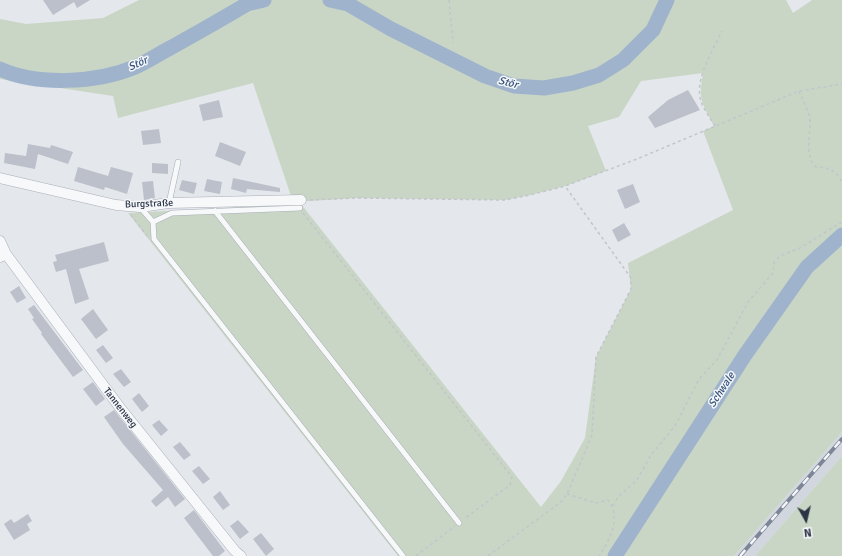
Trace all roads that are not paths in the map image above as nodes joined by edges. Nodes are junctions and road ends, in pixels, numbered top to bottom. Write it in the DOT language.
graph roads {
  1 [pos="178,162"];
  2 [pos="0,178"];
  3 [pos="169,203"];
  4 [pos="300,204"];
  5 [pos="140,207"];
  6 [pos="215,211"];
  7 [pos="153,222"];
  8 [pos="0,241"];
  9 [pos="3,255"];
  10 [pos="459,523"];
  11 [pos="241,556"];
  12 [pos="403,556"];
  1 -- 3 [label="lane"];
  2 -- 5 [label="street, Burgstraße"];
  3 -- 4 [label="street, Burgstraße"];
  3 -- 5 [label="street, Burgstraße"];
  4 -- 6 [label="lane"];
  5 -- 7 [label="lane"];
  6 -- 7 [label="lane"];
  6 -- 10 [label="lane"];
  7 -- 12 [label="lane"];
  8 -- 9 [label="street, Tannenweg"];
  9 -- 11 [label="street, Tannenweg"];
}
